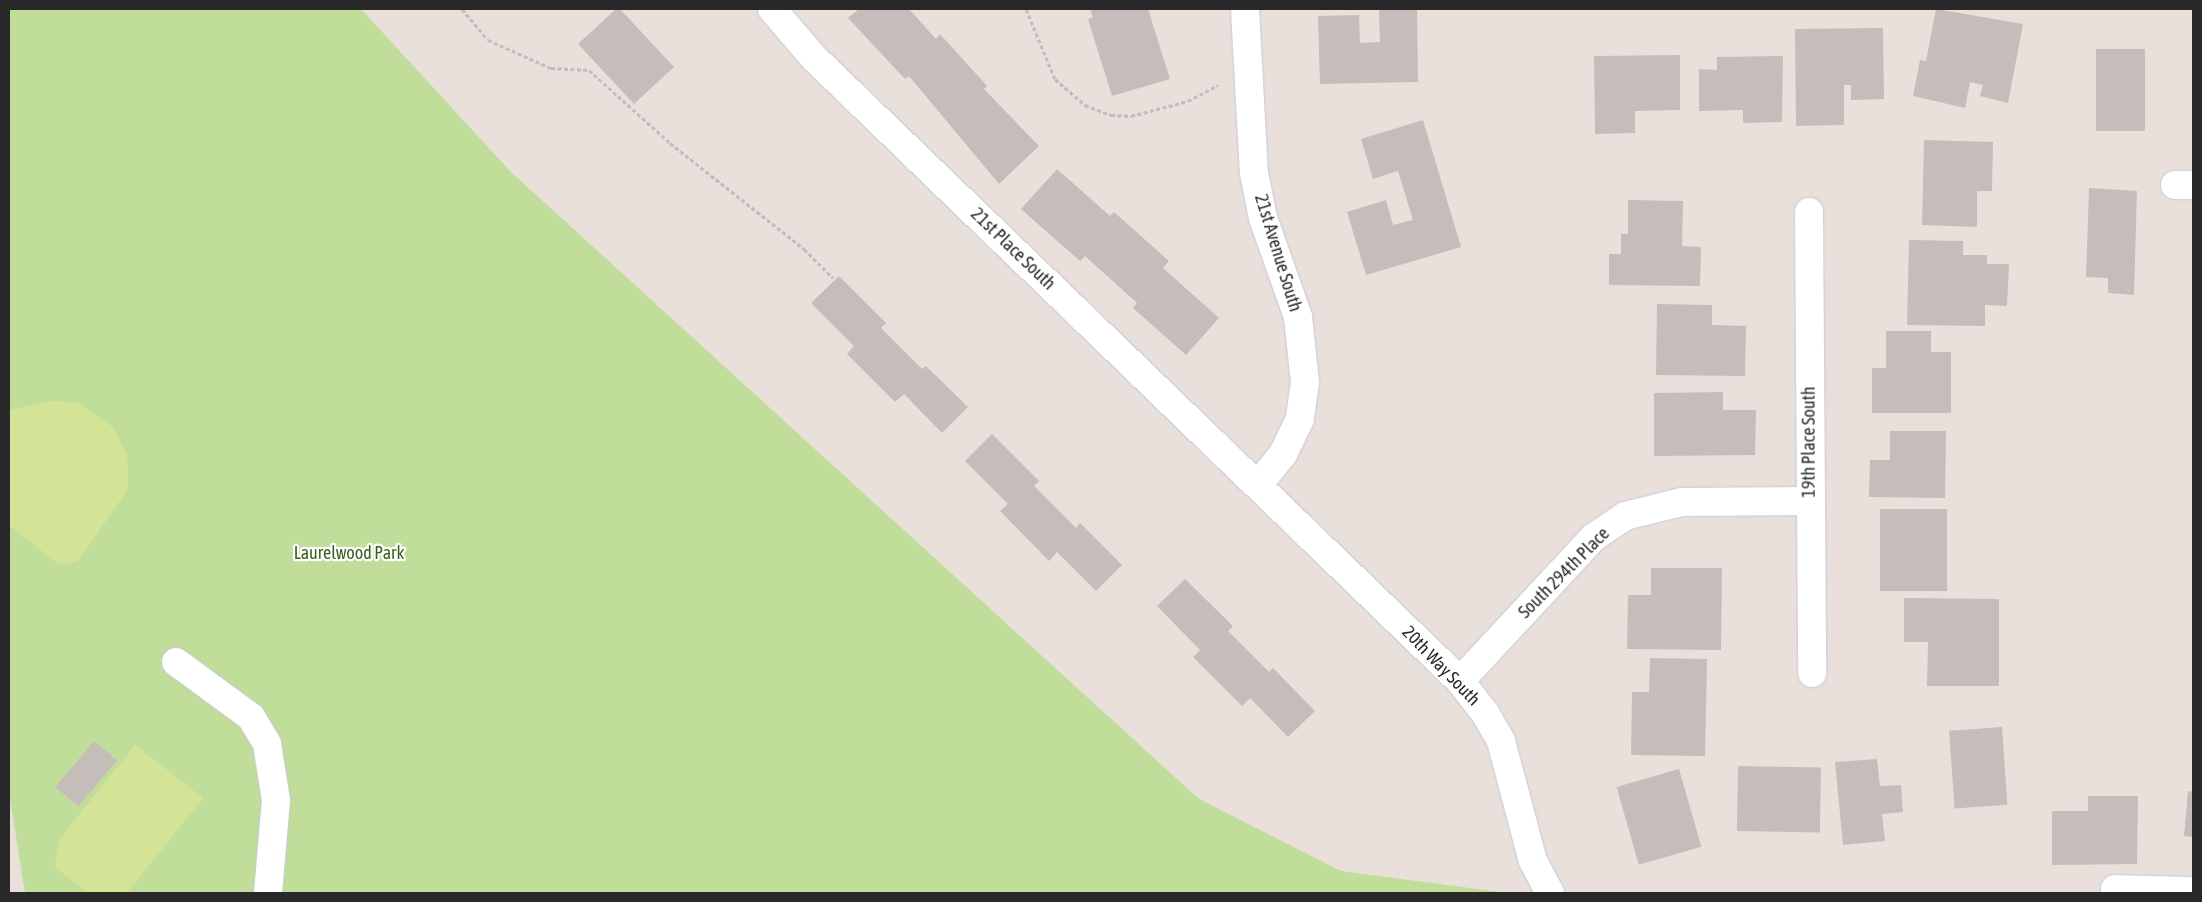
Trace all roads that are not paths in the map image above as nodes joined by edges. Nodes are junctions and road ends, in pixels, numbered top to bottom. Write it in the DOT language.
graph roads {
  1 [pos="772,9"];
  2 [pos="1245,9"];
  3 [pos="1808,212"];
  4 [pos="1258,485"];
  5 [pos="1810,501"];
  6 [pos="176,662"];
  7 [pos="1812,673"];
  8 [pos="1460,682"];
  9 [pos="2115,889"];
  10 [pos="2193,891"];
  11 [pos="268,893"];
  12 [pos="1550,893"];
  1 -- 4 [label="street, 21st Place South"];
  2 -- 4 [label="street, 21st Avenue South"];
  3 -- 5 [label="street, 19th Place South"];
  4 -- 8 [label="street, 20th Way South"];
  5 -- 7 [label="street, 19th Place South"];
  5 -- 8 [label="street, South 294th Place"];
  6 -- 11 [label="street"];
  8 -- 12 [label="street, 20th Way South"];
  9 -- 10 [label="street"];
}
